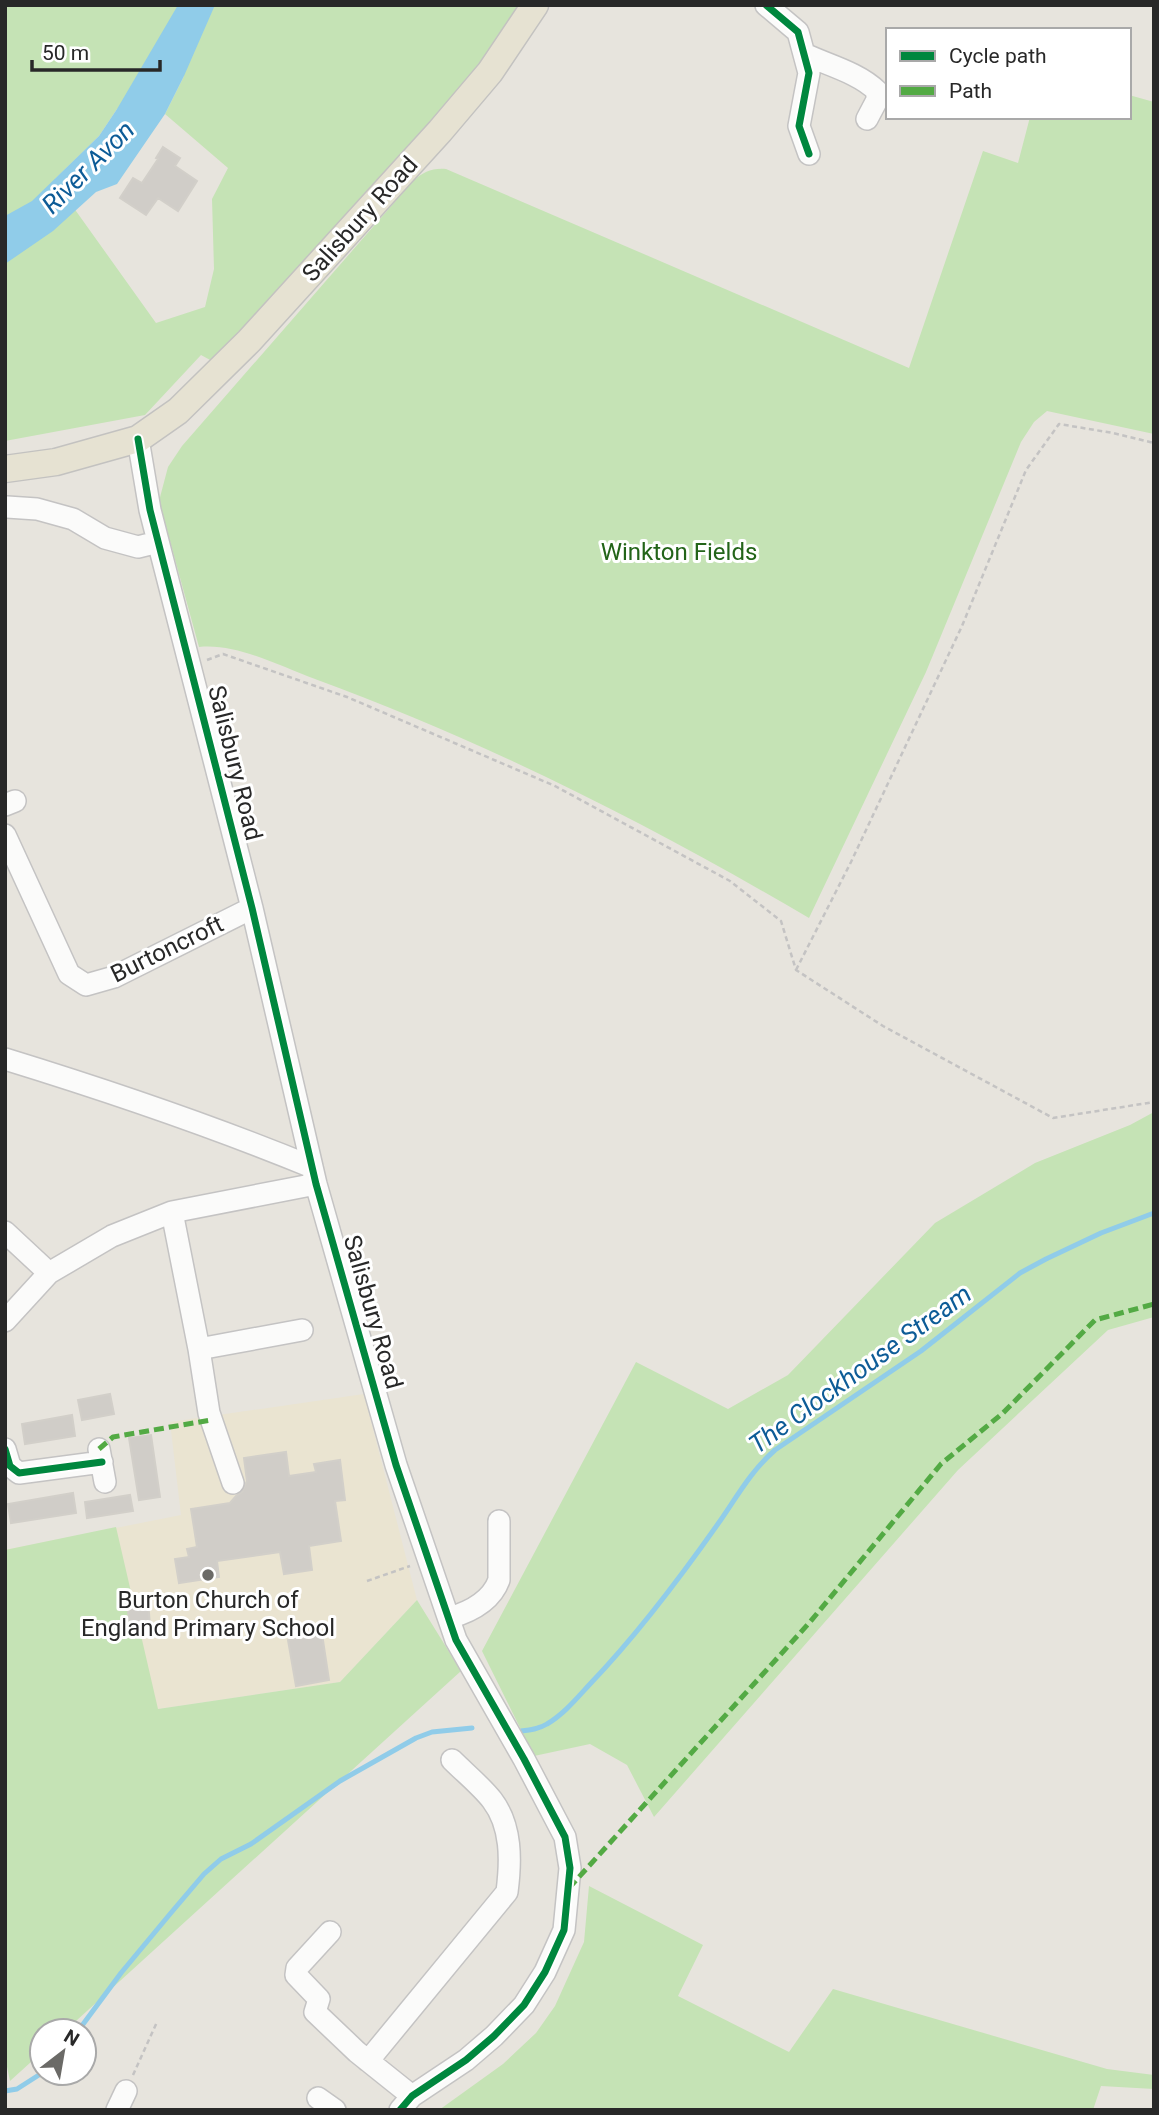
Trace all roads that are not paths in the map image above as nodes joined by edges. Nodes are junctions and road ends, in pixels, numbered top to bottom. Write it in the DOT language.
graph roads {
  1 [pos="535,5"];
  2 [pos="766,5"];
  3 [pos="804,54"];
  4 [pos="867,119"];
  5 [pos="809,154"];
  6 [pos="138,439"];
  7 [pos="5,468"];
  8 [pos="7,507"];
  9 [pos="158,542"];
  10 [pos="5,835"];
  11 [pos="252,908"];
  12 [pos="5,1059"];
  13 [pos="314,1176"];
  14 [pos="172,1212"];
  15 [pos="5,1232"];
  16 [pos="49,1273"];
  17 [pos="5,1321"];
  18 [pos="302,1330"];
  19 [pos="199,1349"];
  20 [pos="5,1449"];
  21 [pos="102,1464"];
  22 [pos="233,1483"];
  23 [pos="499,1521"];
  24 [pos="449,1618"];
  25 [pos="452,1760"];
  26 [pos="330,1932"];
  27 [pos="368,2061"];
  28 [pos="406,2103"];
  1 -- 6 [label="main road, Salisbury Road"];
  2 -- 3 [label="street"];
  3 -- 4 [label="street"];
  3 -- 5 [label="street"];
  6 -- 7 [label="main road"];
  6 -- 9 [label="street, Salisbury Road"];
  8 -- 9 [label="street"];
  9 -- 11 [label="street, Salisbury Road"];
  10 -- 11 [label="street, Burtoncroft"];
  11 -- 13 [label="street, Salisbury Road"];
  12 -- 13 [label="street"];
  13 -- 14 [label="street"];
  13 -- 24 [label="street, Salisbury Road"];
  14 -- 16 [label="street"];
  14 -- 19 [label="street"];
  15 -- 16 [label="street"];
  16 -- 17 [label="street"];
  18 -- 19 [label="street"];
  19 -- 22 [label="street"];
  20 -- 21 [label="street"];
  23 -- 24 [label="street"];
  24 -- 28 [label="street, Salisbury Road"];
  25 -- 27 [label="street"];
  26 -- 27 [label="street"];
  27 -- 28 [label="street"];
}
